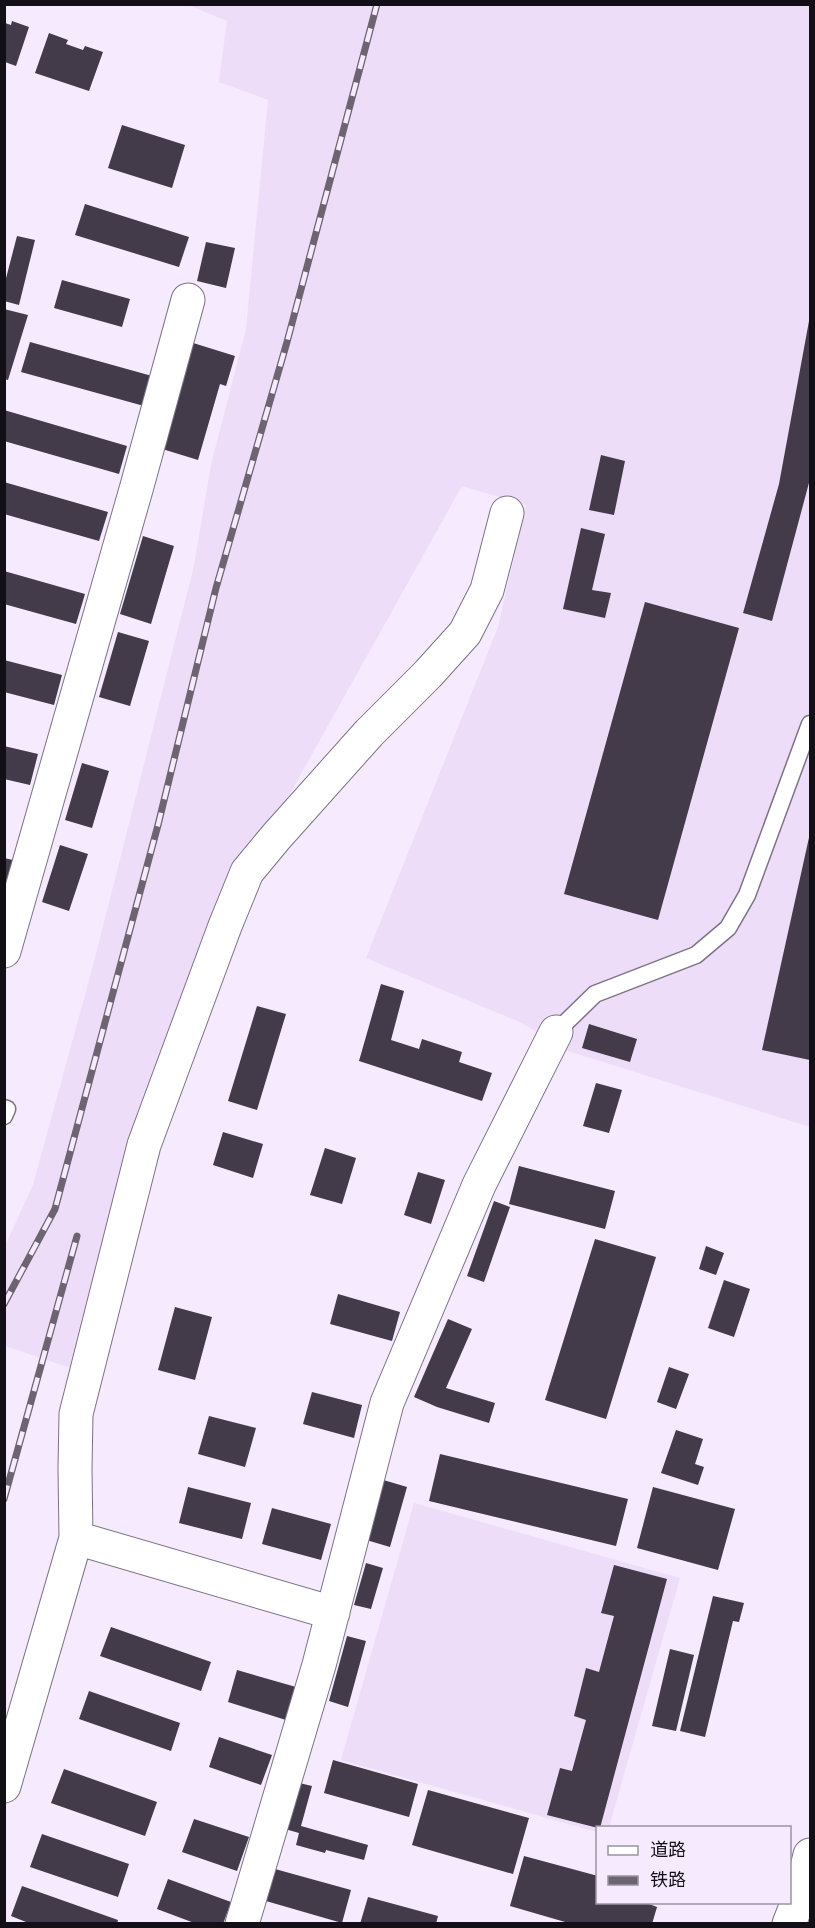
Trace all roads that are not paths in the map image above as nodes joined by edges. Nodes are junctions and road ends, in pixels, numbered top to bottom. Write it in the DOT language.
graph roads {
  1 [pos="188,300"];
  2 [pos="507,513"];
  3 [pos="810,724"];
  4 [pos="4,951"];
  5 [pos="556,1032"];
  6 [pos="4,1108"];
  7 [pos="4,1116"];
  8 [pos="76,1538"];
  9 [pos="333,1613"];
  10 [pos="4,1786"];
  11 [pos="810,1855"];
  12 [pos="242,1923"];
  13 [pos="789,1923"];
  1 -- 4 [label="street"];
  2 -- 8 [label="street"];
  3 -- 5 [label="lane"];
  5 -- 9 [label="street"];
  6 -- 7 [label="lane"];
  8 -- 9 [label="street"];
  8 -- 10 [label="street"];
  9 -- 12 [label="street"];
  11 -- 13 [label="street"];
}
